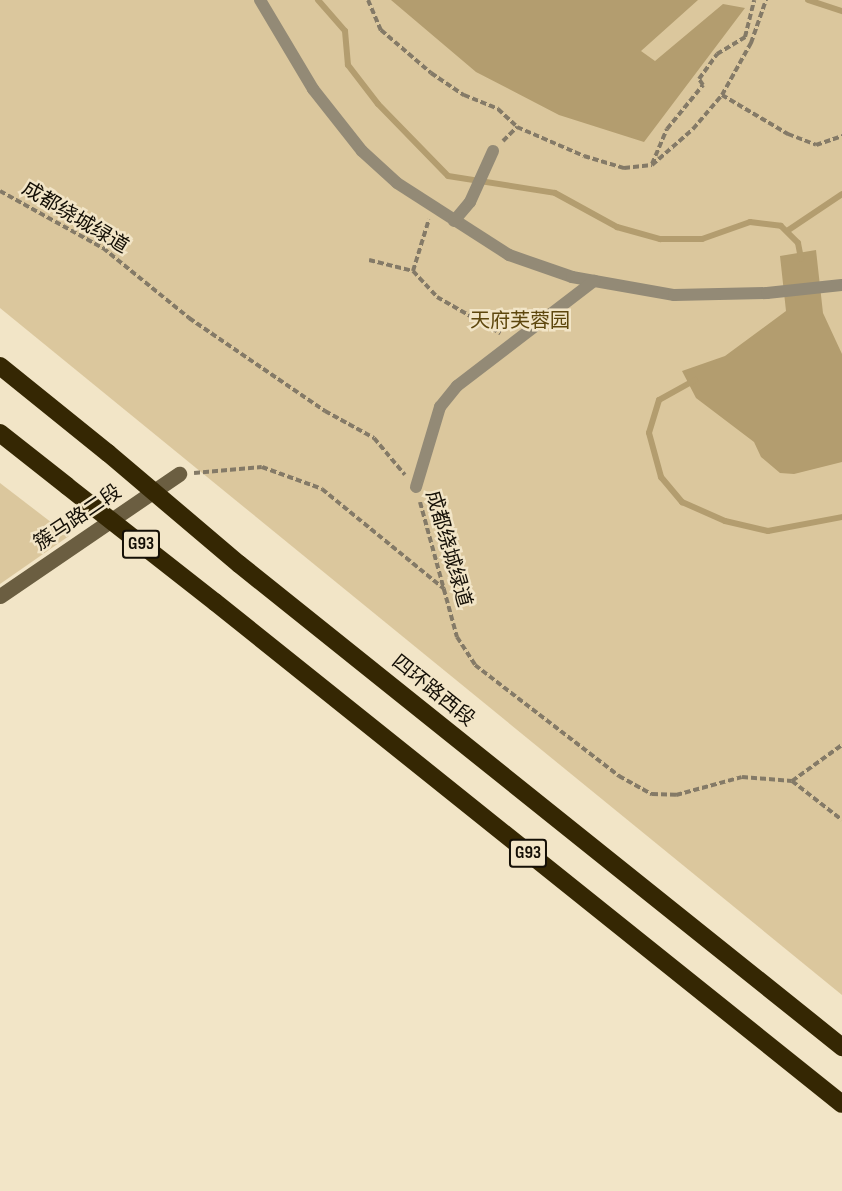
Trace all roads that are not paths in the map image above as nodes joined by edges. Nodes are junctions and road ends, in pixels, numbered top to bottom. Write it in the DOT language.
graph roads {
  1 [pos="260,0"];
  2 [pos="493,151"];
  3 [pos="454,221"];
  4 [pos="594,281"];
  5 [pos="842,285"];
  6 [pos="0,366"];
  7 [pos="0,433"];
  8 [pos="179,474"];
  9 [pos="416,487"];
  10 [pos="0,596"];
  11 [pos="842,1047"];
  12 [pos="842,1104"];
  1 -- 3 [label="lane"];
  2 -- 3 [label="lane"];
  3 -- 4 [label="lane"];
  4 -- 5 [label="lane"];
  4 -- 9 [label="lane"];
  6 -- 11 [label="highway, 四环路西段 / G93, bridge"];
  7 -- 12 [label="highway, G93, bridge"];
  8 -- 10 [label="main road, 簇马路二段"];
}
